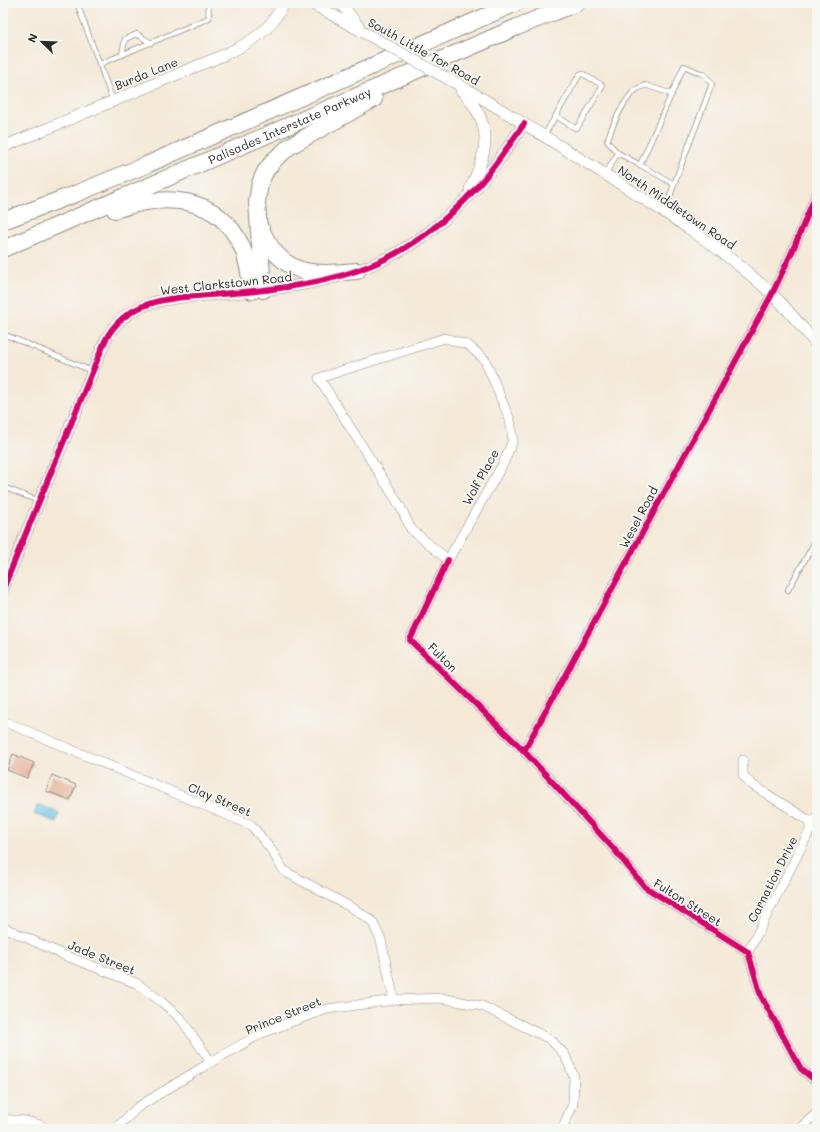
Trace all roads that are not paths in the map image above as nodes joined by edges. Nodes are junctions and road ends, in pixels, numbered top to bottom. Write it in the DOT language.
graph roads {
  1 [pos="77,3"];
  2 [pos="208,3"];
  3 [pos="284,3"];
  4 [pos="311,3"];
  5 [pos="341,3"];
  6 [pos="489,3"];
  7 [pos="516,3"];
  8 [pos="577,3"];
  9 [pos="364,32"];
  10 [pos="481,42"];
  11 [pos="151,43"];
  12 [pos="122,55"];
  13 [pos="100,64"];
  14 [pos="373,66"];
  15 [pos="452,82"];
  16 [pos="672,94"];
  17 [pos="113,101"];
  18 [pos="556,116"];
  19 [pos="524,124"];
  20 [pos="544,136"];
  21 [pos="3,147"];
  22 [pos="618,153"];
  23 [pos="640,165"];
  24 [pos="605,174"];
  25 [pos="674,184"];
  26 [pos="817,192"];
  27 [pos="464,200"];
  28 [pos="665,212"];
  29 [pos="257,214"];
  30 [pos="3,221"];
  31 [pos="3,250"];
  32 [pos="357,271"];
  33 [pos="258,291"];
  34 [pos="772,294"];
  35 [pos="3,335"];
  36 [pos="817,345"];
  37 [pos="93,371"];
  38 [pos="3,487"];
  39 [pos="39,502"];
  40 [pos="817,538"];
  41 [pos="448,560"];
  42 [pos="3,589"];
  43 [pos="788,590"];
  44 [pos="3,721"];
  45 [pos="524,751"];
  46 [pos="743,760"];
  47 [pos="815,819"];
  48 [pos="3,927"];
  49 [pos="748,952"];
  50 [pos="394,1000"];
  51 [pos="211,1062"];
  52 [pos="817,1082"];
  53 [pos="817,1113"];
  54 [pos="3,1120"];
  55 [pos="48,1129"];
  56 [pos="114,1129"];
  57 [pos="562,1129"];
  58 [pos="799,1129"];
  1 -- 13 [label="lane"];
  2 -- 11 [label="lane"];
  3 -- 17 [label="street, Burda Lane"];
  4 -- 9 [label="street, South Little Tor Road"];
  5 -- 9 [label="street"];
  6 -- 14 [label="highway"];
  7 -- 14 [label="highway, Palisades Interstate Parkway"];
  8 -- 10 [label="highway, Palisades Interstate Parkway"];
  9 -- 15 [label="street, South Little Tor Road, bridge"];
  10 -- 29 [label="highway"];
  10 -- 31 [label="highway, Palisades Interstate Parkway"];
  11 -- 12 [label="lane"];
  11 -- 12 [label="lane"];
  12 -- 13 [label="lane"];
  13 -- 17 [label="lane"];
  14 -- 30 [label="highway, Palisades Interstate Parkway"];
  15 -- 19 [label="street, South Little Tor Road"];
  15 -- 27 [label="street"];
  16 -- 22 [label="lane"];
  16 -- 23 [label="lane"];
  16 -- 25 [label="lane"];
  17 -- 21 [label="street, Burda Lane"];
  18 -- 18 [label="lane"];
  18 -- 20 [label="lane"];
  19 -- 20 [label="street, North Middletown Road"];
  19 -- 27 [label="street, West Clarkstown Road"];
  20 -- 24 [label="street, North Middletown Road"];
  22 -- 23 [label="lane"];
  22 -- 24 [label="lane"];
  23 -- 25 [label="lane"];
  24 -- 28 [label="street, North Middletown Road"];
  25 -- 28 [label="lane"];
  26 -- 34 [label="street, Wesel Road"];
  27 -- 32 [label="street, West Clarkstown Road"];
  28 -- 34 [label="street, North Middletown Road"];
  29 -- 32 [label="highway"];
  29 -- 33 [label="highway"];
  31 -- 33 [label="highway"];
  32 -- 33 [label="street, West Clarkstown Road"];
  33 -- 37 [label="street, West Clarkstown Road"];
  34 -- 36 [label="street, North Middletown Road"];
  34 -- 45 [label="street, Wesel Road"];
  35 -- 37 [label="lane"];
  37 -- 39 [label="street, West Clarkstown Road"];
  38 -- 39 [label="lane"];
  39 -- 42 [label="street, West Clarkstown Road"];
  40 -- 43 [label="lane"];
  41 -- 41 [label="street, Wolf Place"];
  41 -- 45 [label="street, Fulton"];
  44 -- 50 [label="street, Clay Street"];
  45 -- 49 [label="street, Fulton Street"];
  46 -- 47 [label="street"];
  47 -- 49 [label="street, Carnation Drive"];
  48 -- 51 [label="street, Jade Street"];
  49 -- 52 [label="street"];
  50 -- 51 [label="street, Prince Street"];
  50 -- 57 [label="street, Prince Street"];
  51 -- 56 [label="street, Prince Street"];
  53 -- 58 [label="street"];
  54 -- 55 [label="street"];
}
